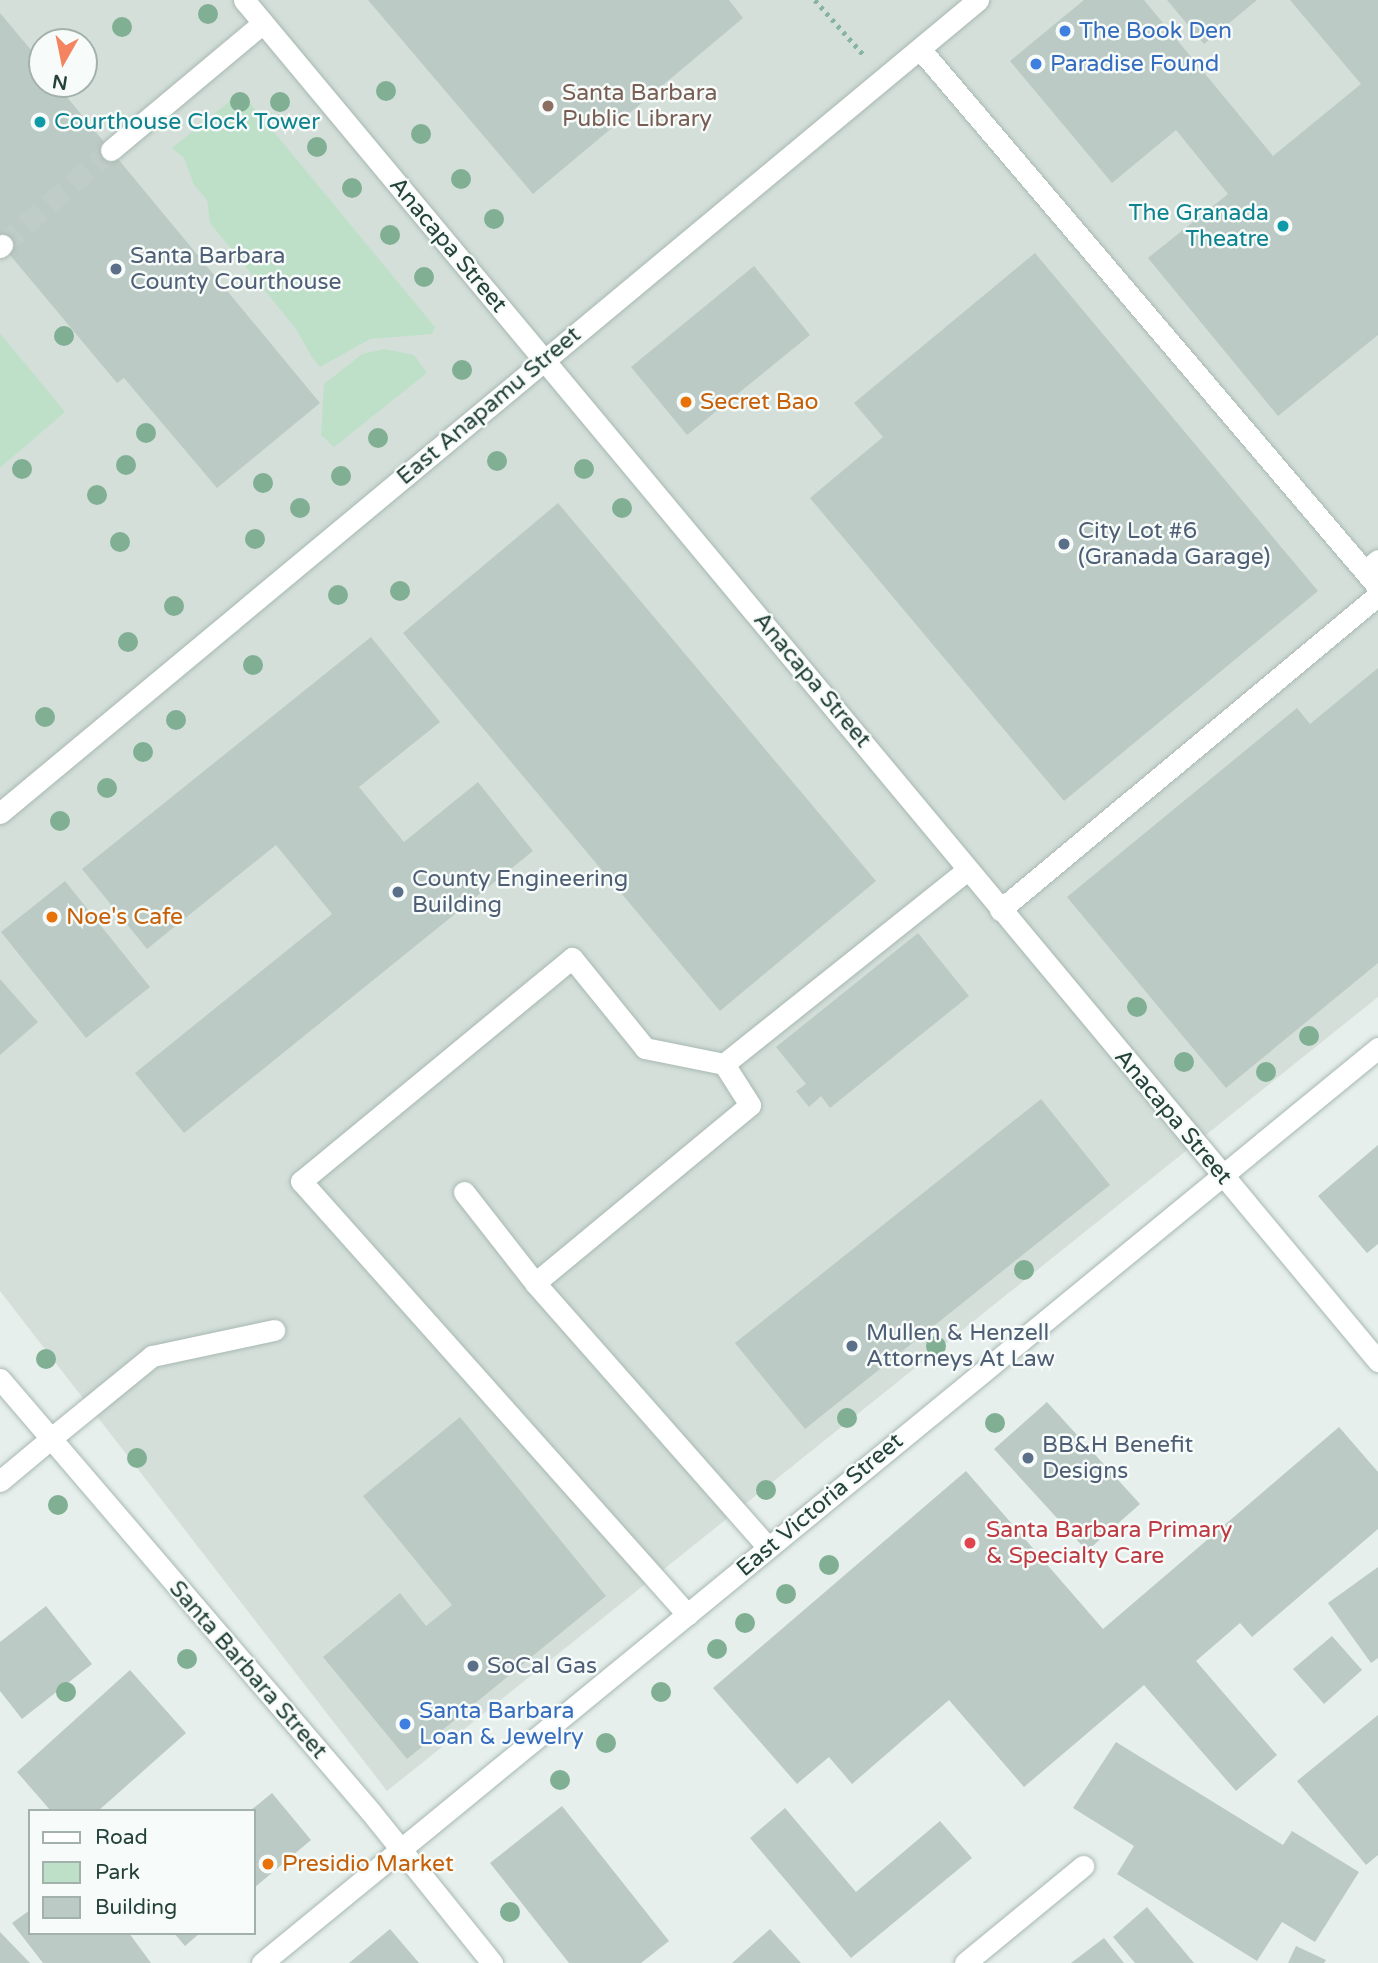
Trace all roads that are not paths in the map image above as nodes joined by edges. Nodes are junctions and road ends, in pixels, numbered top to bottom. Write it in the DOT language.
graph roads {
  1 [pos="244,0"];
  2 [pos="978,0"];
  3 [pos="263,23"];
  4 [pos="920,49"];
  5 [pos="111,149"];
  6 [pos="544,361"];
  7 [pos="1374,573"];
  8 [pos="1378,596"];
  9 [pos="0,813"];
  10 [pos="967,870"];
  11 [pos="1000,910"];
  12 [pos="1378,1048"];
  13 [pos="724,1064"];
  14 [pos="1222,1177"];
  15 [pos="464,1192"];
  16 [pos="535,1283"];
  17 [pos="274,1330"];
  18 [pos="1378,1362"];
  19 [pos="0,1379"];
  20 [pos="49,1440"];
  21 [pos="0,1480"];
  22 [pos="768,1547"];
  23 [pos="688,1615"];
  24 [pos="401,1850"];
  25 [pos="1083,1866"];
  26 [pos="262,1963"];
  27 [pos="492,1963"];
  28 [pos="965,1963"];
  1 -- 3 [label="street, Anacapa Street"];
  2 -- 4 [label="street, East Anapamu Street"];
  3 -- 5 [label="street"];
  3 -- 6 [label="street, Anacapa Street"];
  4 -- 6 [label="street, East Anapamu Street"];
  4 -- 7 [label="street"];
  6 -- 9 [label="street, East Anapamu Street"];
  6 -- 10 [label="street, Anacapa Street"];
  8 -- 11 [label="street"];
  10 -- 11 [label="street, Anacapa Street"];
  10 -- 13 [label="street"];
  11 -- 14 [label="street, Anacapa Street"];
  12 -- 14 [label="street, East Victoria Street"];
  13 -- 16 [label="street"];
  13 -- 23 [label="street"];
  14 -- 18 [label="street, Anacapa Street"];
  14 -- 22 [label="street, East Victoria Street"];
  15 -- 16 [label="street"];
  16 -- 22 [label="street"];
  17 -- 20 [label="street"];
  19 -- 20 [label="street, Santa Barbara Street"];
  20 -- 21 [label="street"];
  20 -- 24 [label="street, Santa Barbara Street"];
  22 -- 23 [label="street, East Victoria Street"];
  23 -- 24 [label="street, East Victoria Street"];
  24 -- 26 [label="street, East Victoria Street"];
  24 -- 27 [label="street, Santa Barbara Street"];
  25 -- 28 [label="street"];
}
